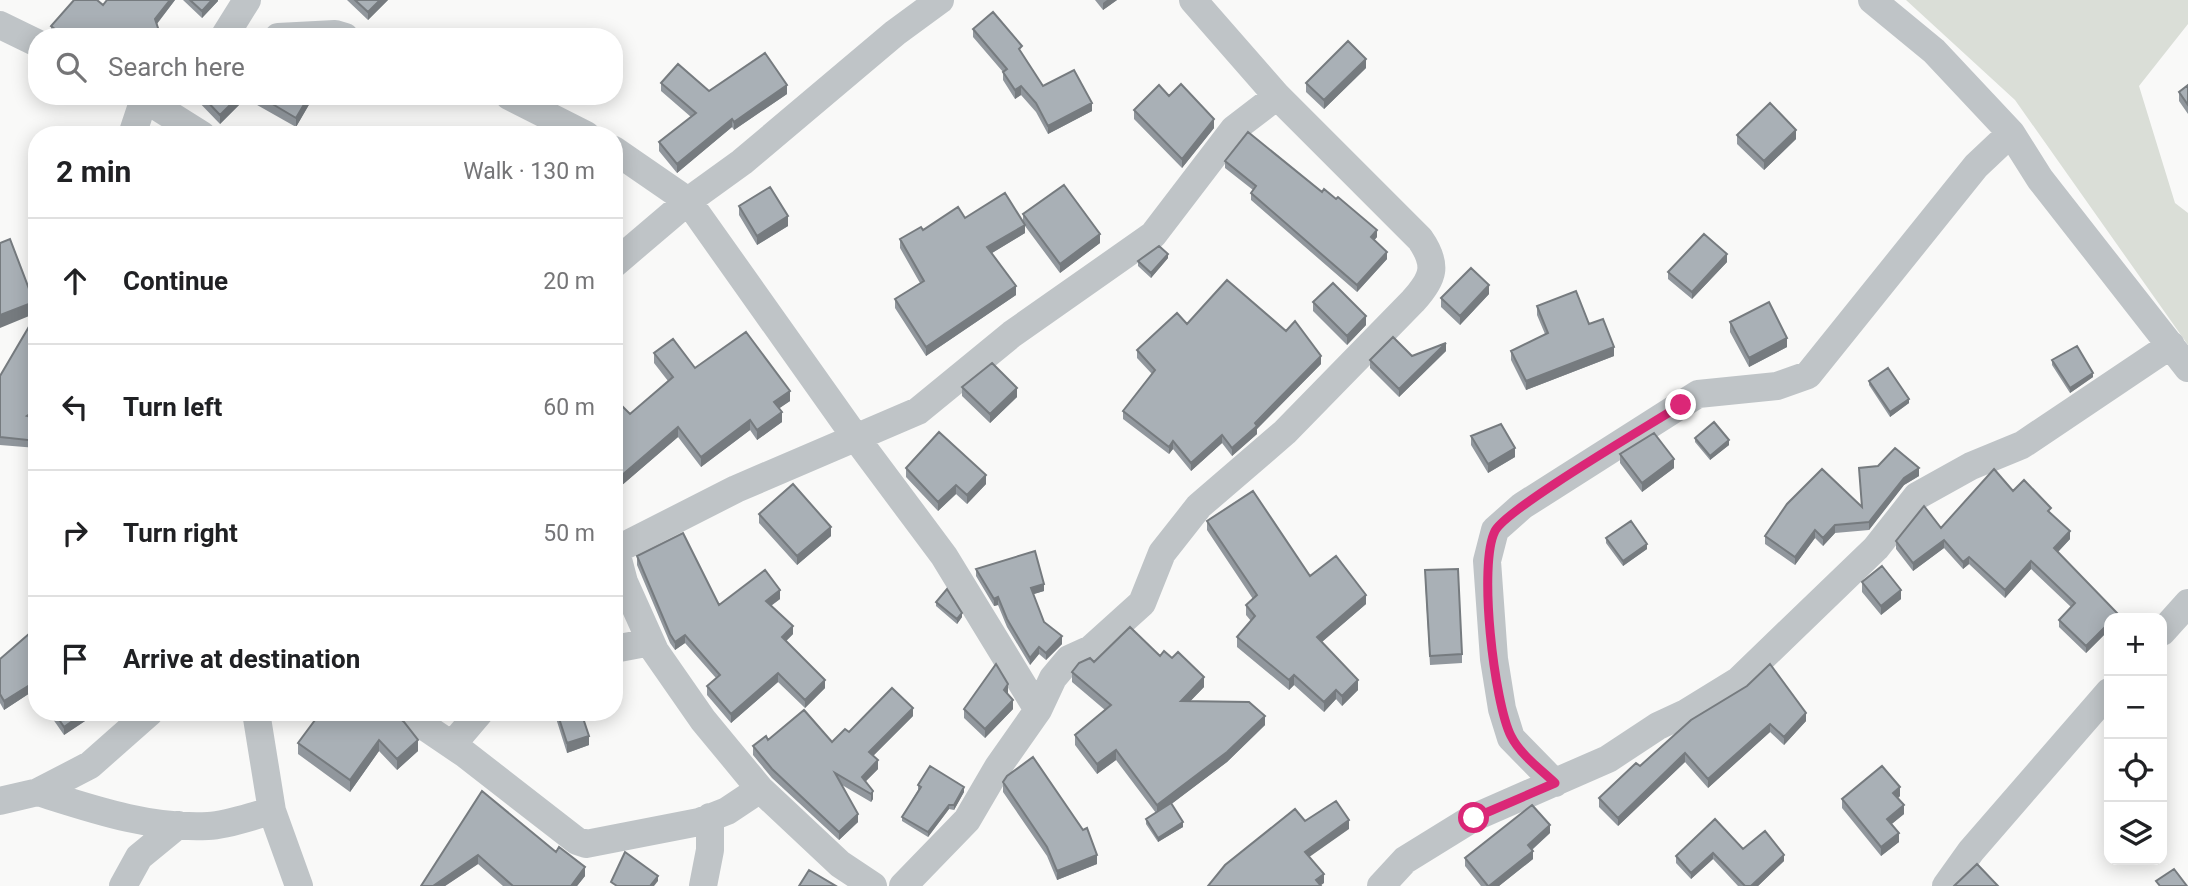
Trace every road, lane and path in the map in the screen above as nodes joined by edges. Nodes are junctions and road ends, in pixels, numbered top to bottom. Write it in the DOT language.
graph roads {
  1 [pos="247,0"];
  2 [pos="940,0"];
  3 [pos="1193,0"];
  4 [pos="1872,0"];
  5 [pos="0,25"];
  6 [pos="230,28"];
  7 [pos="28,39"];
  8 [pos="1277,96"];
  9 [pos="141,105"];
  10 [pos="155,105"];
  11 [pos="527,105"];
  12 [pos="135,126"];
  13 [pos="188,126"];
  14 [pos="568,126"];
  15 [pos="2011,133"];
  16 [pos="623,156"];
  17 [pos="688,201"];
  18 [pos="623,256"];
  19 [pos="2171,345"];
  20 [pos="2188,368"];
  21 [pos="856,438"];
  22 [pos="623,543"];
  23 [pos="2188,603"];
  24 [pos="623,606"];
  25 [pos="2167,626"];
  26 [pos="651,642"];
  27 [pos="623,647"];
  28 [pos="2104,698"];
  29 [pos="1038,710"];
  30 [pos="140,721"];
  31 [pos="257,721"];
  32 [pos="416,721"];
  33 [pos="472,721"];
  34 [pos="452,745"];
  35 [pos="1555,783"];
  36 [pos="760,789"];
  37 [pos="38,792"];
  38 [pos="0,802"];
  39 [pos="272,811"];
  40 [pos="710,817"];
  41 [pos="178,825"];
  42 [pos="123,886"];
  43 [pos="299,886"];
  44 [pos="703,886"];
  45 [pos="873,886"];
  46 [pos="903,886"];
  47 [pos="1381,886"];
  48 [pos="1946,886"];
  1 -- 6 [label="street"];
  2 -- 17 [label="street"];
  3 -- 8 [label="street"];
  4 -- 15 [label="street"];
  5 -- 7 [label="street"];
  8 -- 21 [label="street"];
  8 -- 29 [label="street"];
  9 -- 12 [label="street"];
  10 -- 13 [label="street"];
  11 -- 14 [label="street"];
  15 -- 19 [label="street"];
  15 -- 35 [label="street"];
  16 -- 17 [label="street"];
  17 -- 18 [label="street"];
  17 -- 21 [label="street"];
  19 -- 20 [label="street"];
  19 -- 35 [label="street"];
  21 -- 22 [label="street"];
  21 -- 29 [label="street"];
  23 -- 25 [label="street"];
  24 -- 26 [label="street"];
  26 -- 27 [label="street"];
  26 -- 36 [label="street"];
  28 -- 48 [label="street"];
  29 -- 46 [label="street"];
  30 -- 37 [label="street"];
  31 -- 39 [label="street"];
  32 -- 34 [label="street"];
  33 -- 34 [label="street"];
  34 -- 40 [label="street"];
  35 -- 47 [label="street"];
  36 -- 40 [label="street"];
  36 -- 45 [label="street"];
  37 -- 38 [label="street"];
  37 -- 41 [label="street"];
  39 -- 41 [label="street"];
  39 -- 43 [label="street"];
  40 -- 44 [label="street"];
  41 -- 42 [label="street"];
}
